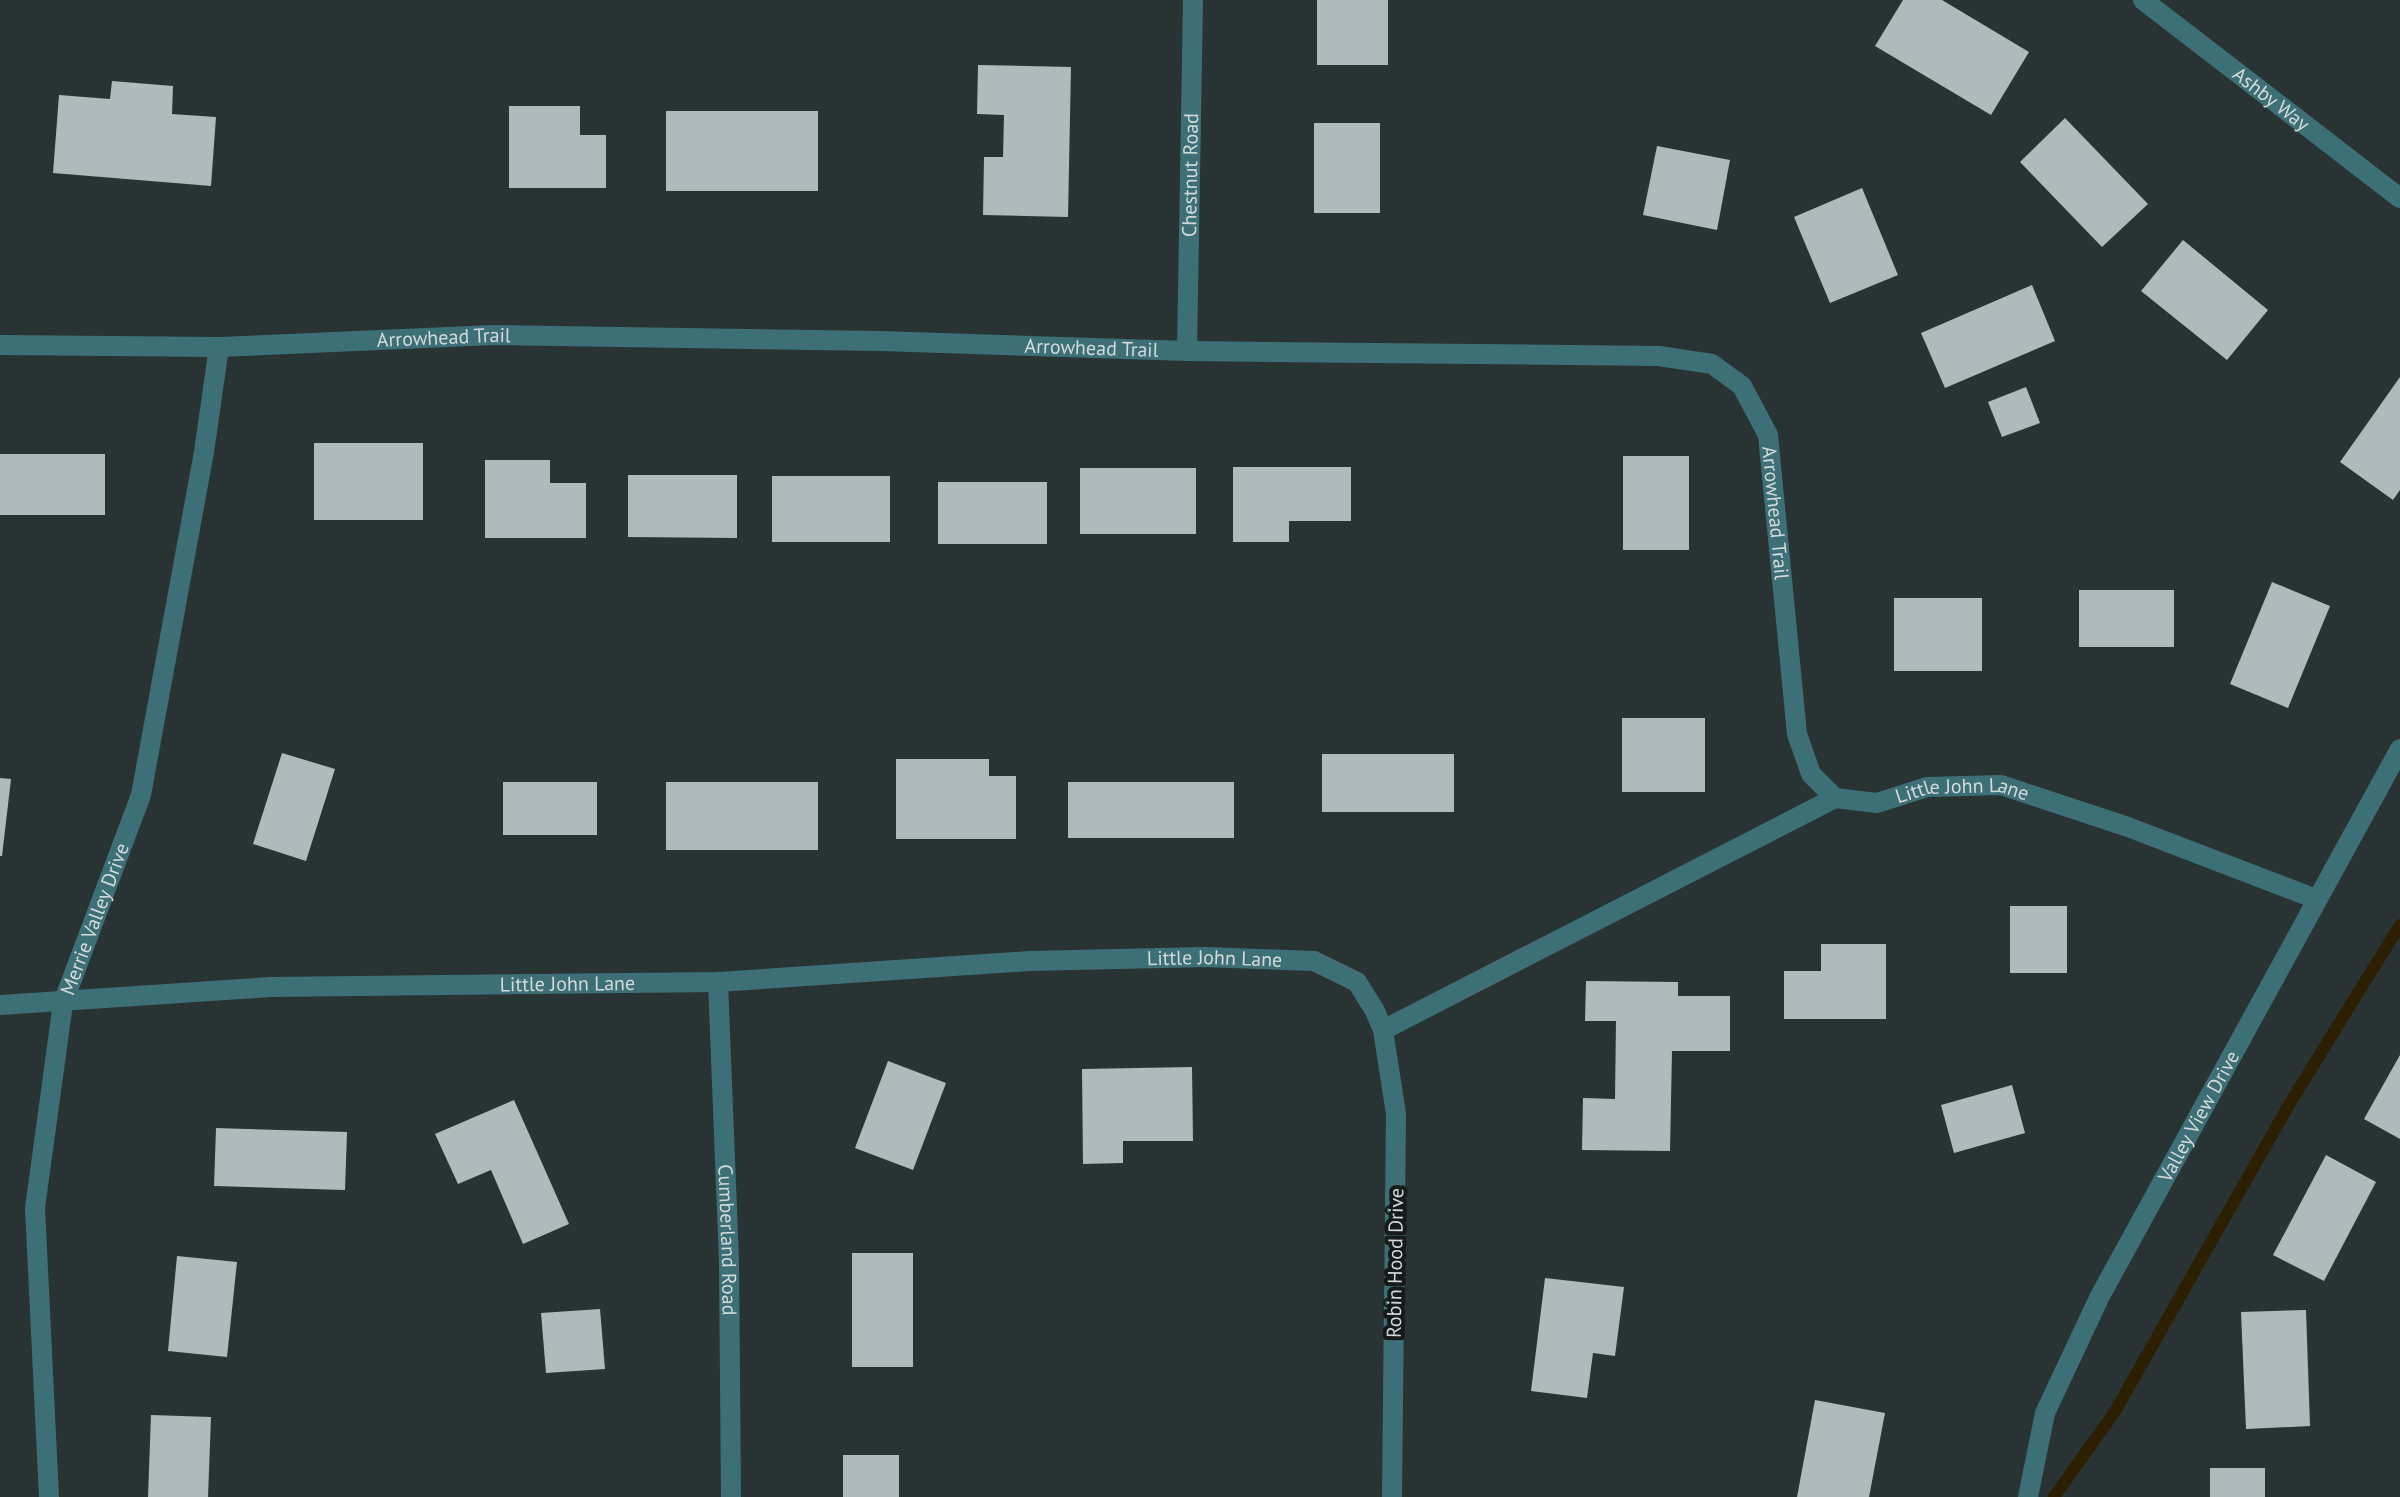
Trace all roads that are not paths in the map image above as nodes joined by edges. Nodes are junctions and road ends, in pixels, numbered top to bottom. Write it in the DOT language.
graph roads {
  1 [pos="1193,0"];
  2 [pos="2143,0"];
  3 [pos="2400,198"];
  4 [pos="0,345"];
  5 [pos="219,347"];
  6 [pos="1187,351"];
  7 [pos="2400,749"];
  8 [pos="1835,798"];
  9 [pos="2316,899"];
  10 [pos="718,982"];
  11 [pos="63,1003"];
  12 [pos="0,1005"];
  13 [pos="1383,1030"];
  14 [pos="49,1497"];
  15 [pos="731,1497"];
  16 [pos="1392,1497"];
  17 [pos="2028,1497"];
  1 -- 6 [label="street, Chestnut Road"];
  2 -- 3 [label="street, Ashby Way"];
  4 -- 5 [label="street, Arrowhead Trail"];
  5 -- 6 [label="street, Arrowhead Trail"];
  5 -- 11 [label="street, Merrie Valley Drive"];
  6 -- 8 [label="street, Arrowhead Trail"];
  7 -- 9 [label="street, Valley View Drive"];
  8 -- 9 [label="street, Little John Lane"];
  8 -- 13 [label="street"];
  9 -- 17 [label="street, Valley View Drive"];
  10 -- 11 [label="street, Little John Lane"];
  10 -- 13 [label="street, Little John Lane"];
  10 -- 15 [label="street, Cumberland Road"];
  11 -- 12 [label="street, Little John Lane"];
  11 -- 14 [label="street, Merrie Valley Drive"];
  13 -- 16 [label="street, Robin Hood Drive"];
}
